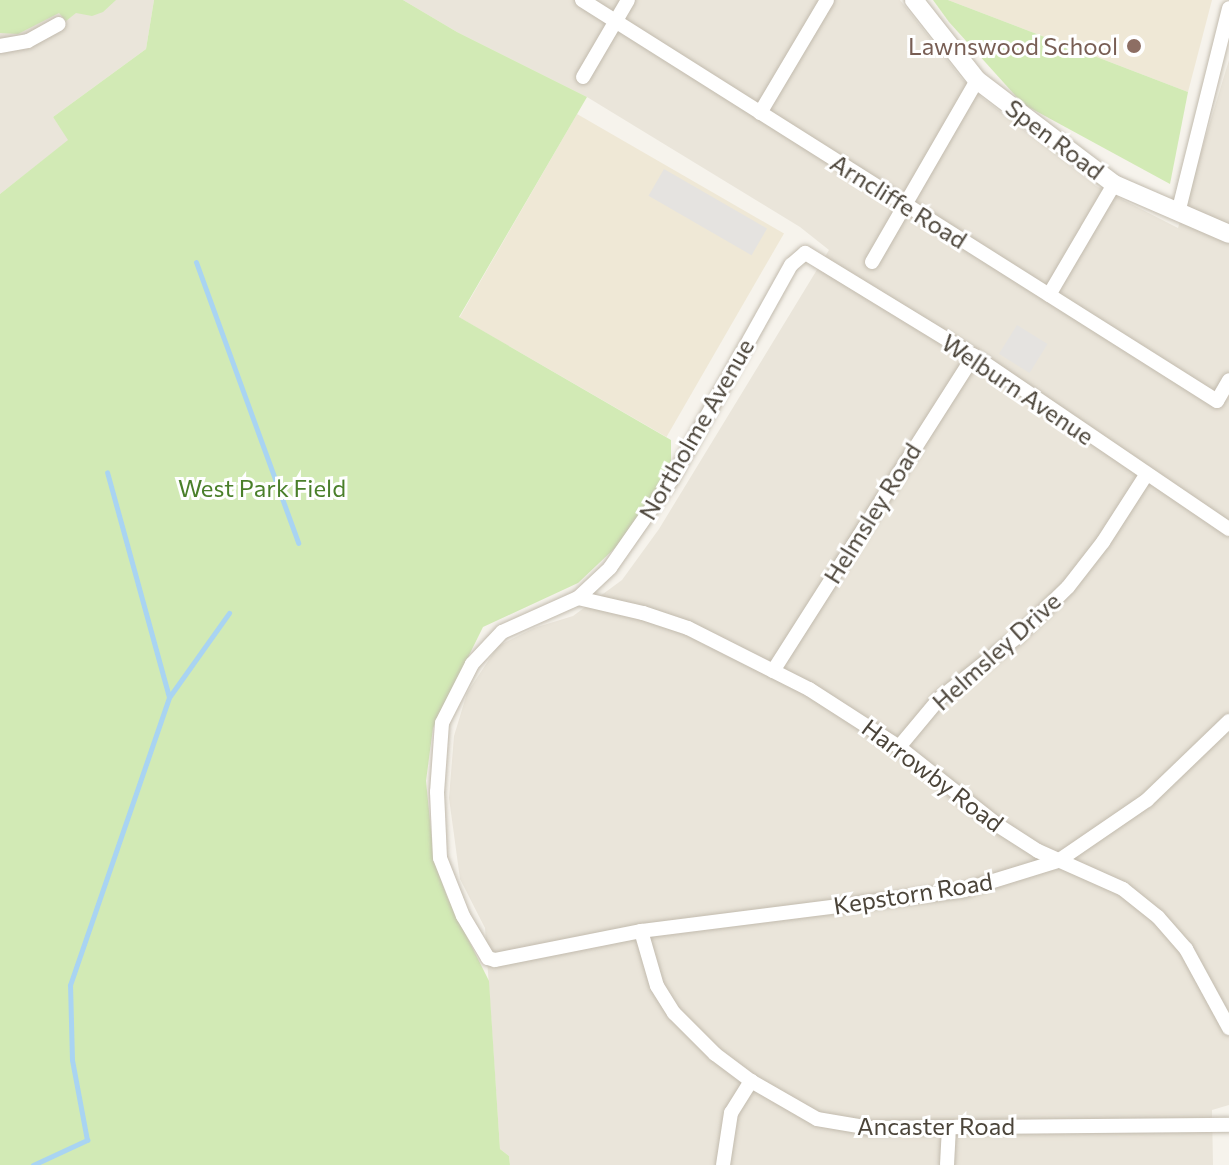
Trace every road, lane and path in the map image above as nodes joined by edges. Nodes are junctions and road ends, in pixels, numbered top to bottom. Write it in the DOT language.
graph roads {
  1 [pos="582,0"];
  2 [pos="628,0"];
  3 [pos="827,0"];
  4 [pos="914,0"];
  5 [pos="1229,8"];
  6 [pos="616,21"];
  7 [pos="59,24"];
  8 [pos="1225,44"];
  9 [pos="0,46"];
  10 [pos="583,77"];
  11 [pos="977,80"];
  12 [pos="760,113"];
  13 [pos="1114,184"];
  14 [pos="906,207"];
  15 [pos="1178,213"];
  16 [pos="1229,234"];
  17 [pos="805,253"];
  18 [pos="872,262"];
  19 [pos="1049,295"];
  20 [pos="974,356"];
  21 [pos="1229,380"];
  22 [pos="1146,475"];
  23 [pos="1229,529"];
  24 [pos="578,598"];
  25 [pos="773,671"];
  26 [pos="1228,724"];
  27 [pos="899,747"];
  28 [pos="1058,861"];
  29 [pos="641,931"];
  30 [pos="1229,1028"];
  31 [pos="751,1081"];
  32 [pos="1229,1125"];
  33 [pos="949,1128"];
  34 [pos="723,1165"];
  35 [pos="947,1165"];
  1 -- 6 [label="street, Arncliffe Road"];
  2 -- 6 [label="street"];
  3 -- 12 [label="street"];
  4 -- 11 [label="street, Spen Road"];
  5 -- 8 [label="street"];
  6 -- 10 [label="street"];
  6 -- 12 [label="street, Arncliffe Road"];
  7 -- 9 [label="street"];
  8 -- 15 [label="street"];
  11 -- 13 [label="street, Spen Road"];
  11 -- 14 [label="street"];
  12 -- 14 [label="street, Arncliffe Road"];
  13 -- 15 [label="street, Spen Road"];
  13 -- 19 [label="street"];
  14 -- 18 [label="street"];
  14 -- 19 [label="street, Arncliffe Road"];
  15 -- 16 [label="street, Spen Road"];
  17 -- 20 [label="street, Welburn Avenue"];
  17 -- 24 [label="street, Northolme Avenue"];
  19 -- 21 [label="street, Arncliffe Road"];
  20 -- 22 [label="street, Welburn Avenue"];
  20 -- 25 [label="street, Helmsley Road"];
  22 -- 23 [label="street, Welburn Avenue"];
  22 -- 27 [label="street, Helmsley Drive"];
  24 -- 25 [label="street, Harrowby Road"];
  24 -- 29 [label="street, Northolme Avenue"];
  25 -- 27 [label="street, Harrowby Road"];
  26 -- 28 [label="street, Kepstorn Road"];
  27 -- 28 [label="street, Harrowby Road"];
  28 -- 29 [label="street, Kepstorn Road"];
  28 -- 30 [label="street, Harrowby Road"];
  29 -- 31 [label="street, Ancaster Road"];
  31 -- 33 [label="street, Ancaster Road"];
  31 -- 34 [label="street"];
  32 -- 33 [label="street, Ancaster Road"];
  33 -- 35 [label="street"];
}
